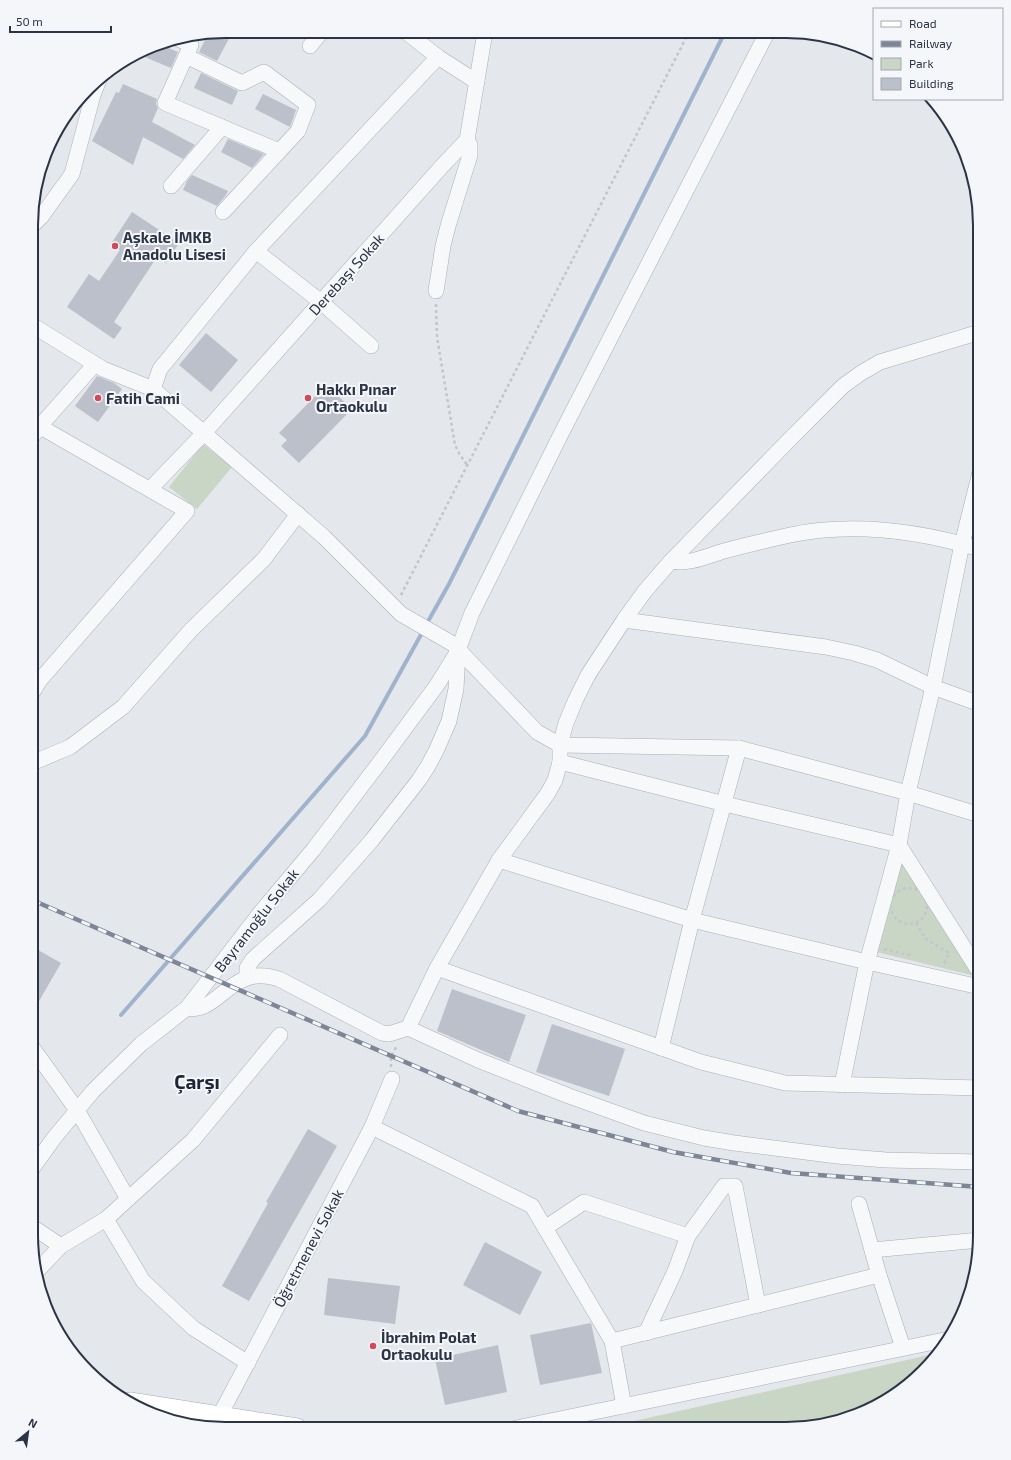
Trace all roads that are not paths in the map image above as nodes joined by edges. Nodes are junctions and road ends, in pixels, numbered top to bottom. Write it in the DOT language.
graph roads {
  1 [pos="316,38"];
  2 [pos="414,38"];
  3 [pos="484,38"];
  4 [pos="764,38"];
  5 [pos="186,43"];
  6 [pos="310,46"];
  7 [pos="186,56"];
  8 [pos="438,57"];
  9 [pos="477,82"];
  10 [pos="89,97"];
  11 [pos="222,127"];
  12 [pos="467,140"];
  13 [pos="279,151"];
  14 [pos="171,186"];
  15 [pos="222,212"];
  16 [pos="38,220"];
  17 [pos="256,251"];
  18 [pos="436,291"];
  19 [pos="321,302"];
  20 [pos="38,328"];
  21 [pos="973,334"];
  22 [pos="371,346"];
  23 [pos="95,364"];
  24 [pos="153,389"];
  25 [pos="38,425"];
  26 [pos="38,430"];
  27 [pos="204,433"];
  28 [pos="150,489"];
  29 [pos="973,500"];
  30 [pos="298,514"];
  31 [pos="962,544"];
  32 [pos="973,547"];
  33 [pos="671,561"];
  34 [pos="624,620"];
  35 [pos="456,647"];
  36 [pos="38,683"];
  37 [pos="934,686"];
  38 [pos="973,701"];
  39 [pos="560,745"];
  40 [pos="739,748"];
  41 [pos="38,760"];
  42 [pos="560,762"];
  43 [pos="908,793"];
  44 [pos="725,804"];
  45 [pos="973,813"];
  46 [pos="899,846"];
  47 [pos="499,860"];
  48 [pos="692,920"];
  49 [pos="867,962"];
  50 [pos="973,962"];
  51 [pos="437,968"];
  52 [pos="247,978"];
  53 [pos="973,985"];
  54 [pos="188,1008"];
  55 [pos="408,1028"];
  56 [pos="280,1035"];
  57 [pos="661,1048"];
  58 [pos="38,1056"];
  59 [pos="392,1079"];
  60 [pos="842,1085"];
  61 [pos="973,1088"];
  62 [pos="77,1110"];
  63 [pos="372,1127"];
  64 [pos="38,1160"];
  65 [pos="973,1162"];
  66 [pos="128,1199"];
  67 [pos="859,1204"];
  68 [pos="106,1219"];
  69 [pos="545,1228"];
  70 [pos="38,1231"];
  71 [pos="688,1236"];
  72 [pos="973,1241"];
  73 [pos="61,1246"];
  74 [pos="872,1250"];
  75 [pos="41,1267"];
  76 [pos="879,1275"];
  77 [pos="758,1305"];
  78 [pos="646,1333"];
  79 [pos="612,1341"];
  80 [pos="940,1341"];
  81 [pos="903,1348"];
  82 [pos="248,1363"];
  83 [pos="624,1406"];
  84 [pos="153,1408"];
  85 [pos="220,1415"];
  86 [pos="195,1419"];
  87 [pos="244,1422"];
  88 [pos="261,1422"];
  89 [pos="545,1422"];
  1 -- 6 [label="street"];
  2 -- 8 [label="street"];
  3 -- 9 [label="street"];
  4 -- 35 [label="street"];
  5 -- 7 [label="street"];
  7 -- 11 [label="street"];
  7 -- 13 [label="street"];
  8 -- 9 [label="street"];
  8 -- 17 [label="street"];
  9 -- 12 [label="street"];
  10 -- 16 [label="street"];
  11 -- 13 [label="street"];
  11 -- 14 [label="street"];
  12 -- 18 [label="street"];
  12 -- 19 [label="street, Derebaşı Sokak"];
  13 -- 15 [label="street"];
  17 -- 19 [label="street"];
  17 -- 24 [label="street"];
  19 -- 22 [label="street"];
  19 -- 27 [label="street, Derebaşı Sokak"];
  20 -- 23 [label="street"];
  21 -- 33 [label="street"];
  23 -- 24 [label="street"];
  23 -- 25 [label="street"];
  24 -- 27 [label="street"];
  26 -- 28 [label="street"];
  27 -- 28 [label="street, Derebaşı Sokak"];
  27 -- 30 [label="street"];
  28 -- 36 [label="street"];
  29 -- 31 [label="street"];
  30 -- 35 [label="street"];
  30 -- 41 [label="street"];
  31 -- 32 [label="street"];
  31 -- 33 [label="street"];
  31 -- 37 [label="street"];
  33 -- 34 [label="street"];
  34 -- 37 [label="street"];
  34 -- 39 [label="street"];
  35 -- 39 [label="street"];
  35 -- 52 [label="street"];
  35 -- 54 [label="street, Bayramoğlu Sokak"];
  37 -- 38 [label="street"];
  37 -- 43 [label="street"];
  39 -- 40 [label="street"];
  39 -- 42 [label="street"];
  40 -- 43 [label="street"];
  40 -- 44 [label="street"];
  42 -- 44 [label="street"];
  42 -- 47 [label="street"];
  43 -- 45 [label="street"];
  43 -- 46 [label="street"];
  44 -- 46 [label="street"];
  44 -- 48 [label="street"];
  46 -- 49 [label="street"];
  46 -- 50 [label="street"];
  47 -- 48 [label="street"];
  47 -- 51 [label="street"];
  48 -- 49 [label="street"];
  48 -- 57 [label="street"];
  49 -- 53 [label="street"];
  49 -- 60 [label="street"];
  51 -- 55 [label="street"];
  51 -- 57 [label="street"];
  52 -- 54 [label="street"];
  52 -- 55 [label="street"];
  54 -- 62 [label="street, Bayramoğlu Sokak"];
  55 -- 65 [label="street"];
  56 -- 66 [label="street"];
  57 -- 60 [label="street"];
  58 -- 62 [label="street"];
  59 -- 63 [label="street, Öğretmenevi Sokak"];
  60 -- 61 [label="street"];
  62 -- 64 [label="street, Bayramoğlu Sokak"];
  62 -- 66 [label="street"];
  63 -- 69 [label="street"];
  63 -- 82 [label="street, Öğretmenevi Sokak"];
  66 -- 68 [label="street"];
  67 -- 74 [label="street"];
  68 -- 73 [label="street"];
  68 -- 82 [label="street"];
  69 -- 71 [label="street"];
  69 -- 79 [label="street"];
  70 -- 73 [label="street"];
  71 -- 77 [label="street"];
  71 -- 78 [label="street"];
  72 -- 74 [label="street"];
  73 -- 75 [label="street"];
  74 -- 76 [label="street"];
  76 -- 77 [label="street"];
  76 -- 81 [label="street"];
  77 -- 78 [label="street"];
  78 -- 79 [label="street"];
  79 -- 83 [label="street"];
  80 -- 81 [label="street"];
  81 -- 83 [label="street"];
  82 -- 85 [label="street, Öğretmenevi Sokak"];
  83 -- 89 [label="street"];
  84 -- 86 [label="main road"];
  85 -- 86 [label="main road"];
  85 -- 87 [label="main road"];
  85 -- 88 [label="main road"];
}
